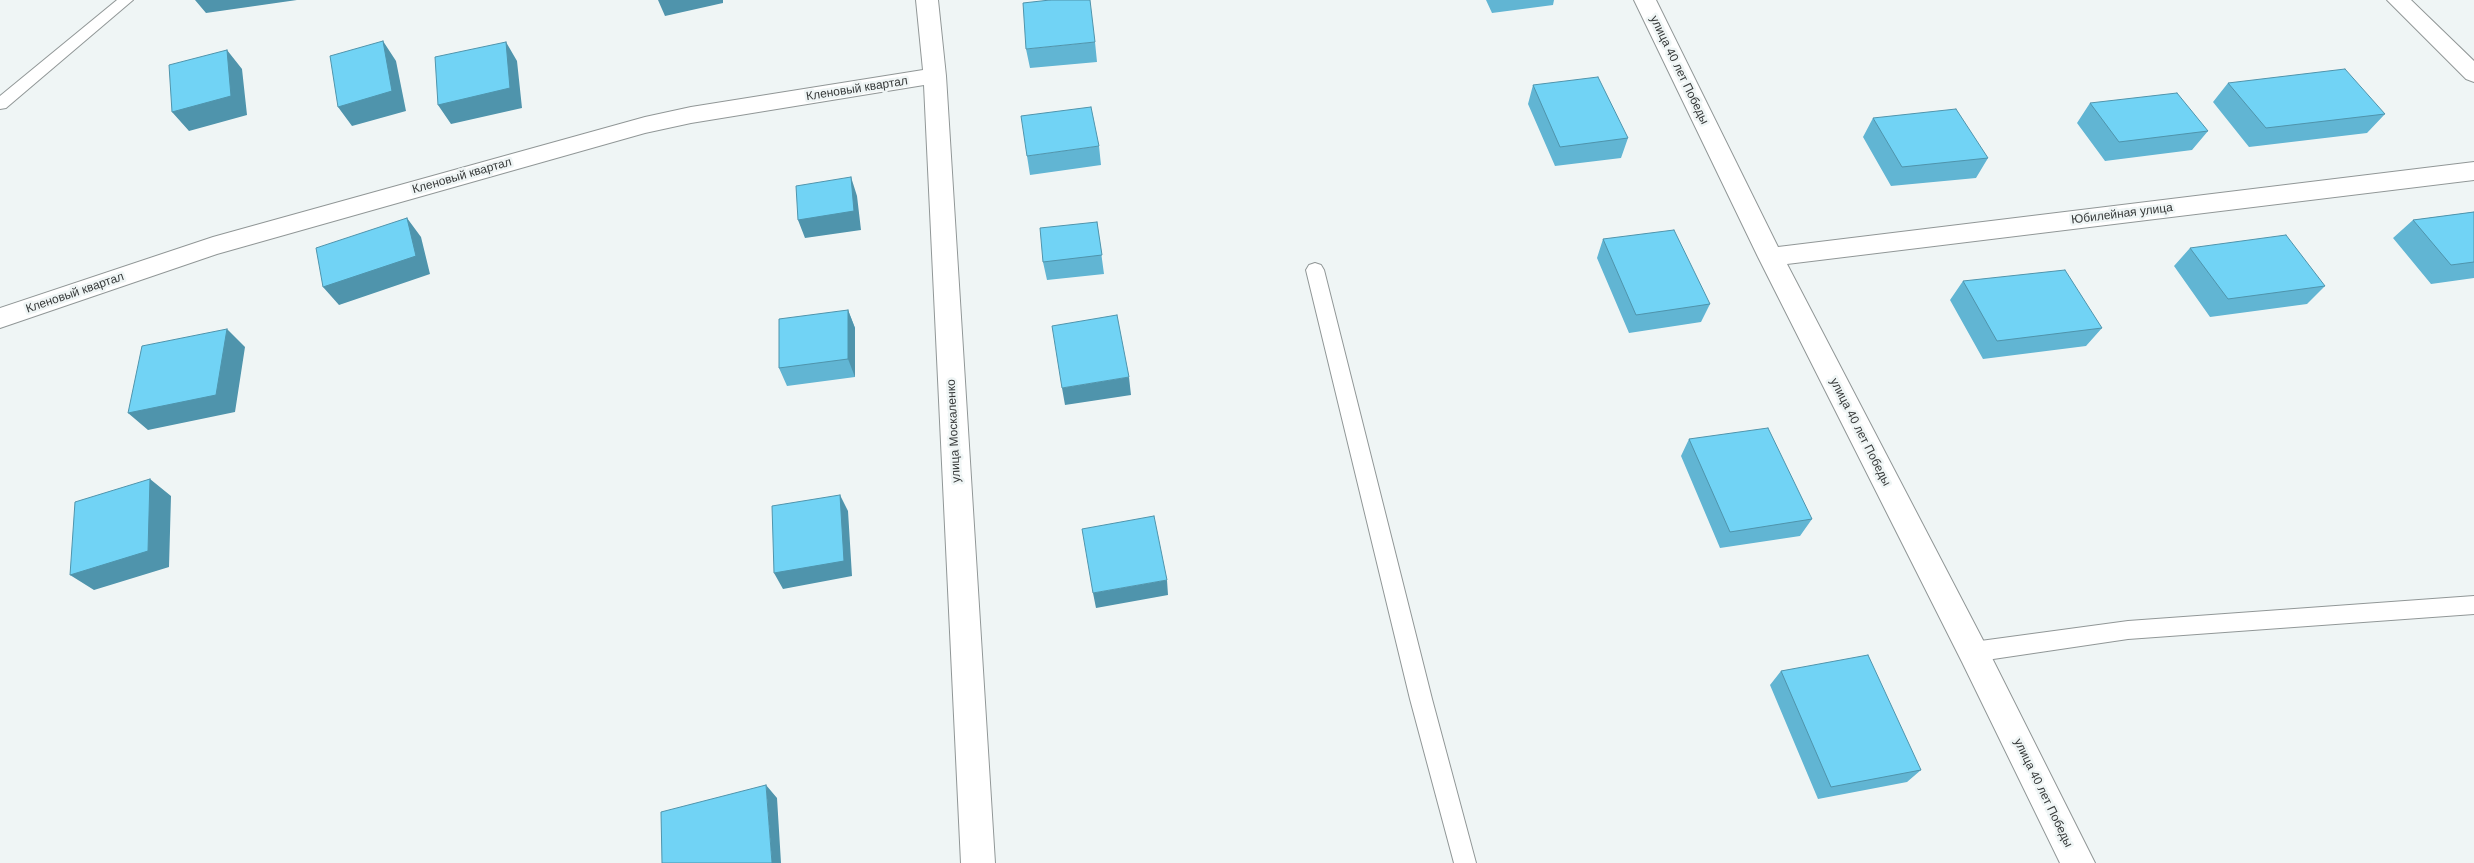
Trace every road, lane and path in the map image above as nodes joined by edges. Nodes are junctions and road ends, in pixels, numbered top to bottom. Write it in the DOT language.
graph roads {
  1 [pos="126,0"];
  2 [pos="927,0"];
  3 [pos="1645,0"];
  4 [pos="2398,0"];
  5 [pos="2474,74"];
  6 [pos="935,76"];
  7 [pos="0,104"];
  8 [pos="2474,171"];
  9 [pos="1771,257"];
  10 [pos="1315,270"];
  11 [pos="0,318"];
  12 [pos="2474,604"];
  13 [pos="1973,652"];
  14 [pos="978,863"];
  15 [pos="1465,863"];
  16 [pos="2078,863"];
  1 -- 7 [label="lane"];
  2 -- 6 [label="street, улица Москаленко"];
  3 -- 9 [label="street, улица 40 лет Победы"];
  4 -- 5 [label="street"];
  6 -- 11 [label="street, Кленовый квартал"];
  6 -- 14 [label="street, улица Москаленко"];
  8 -- 9 [label="street, Юбилейная улица"];
  9 -- 13 [label="street, улица 40 лет Победы"];
  10 -- 15 [label="lane"];
  12 -- 13 [label="lane"];
  13 -- 16 [label="street, улица 40 лет Победы"];
}
